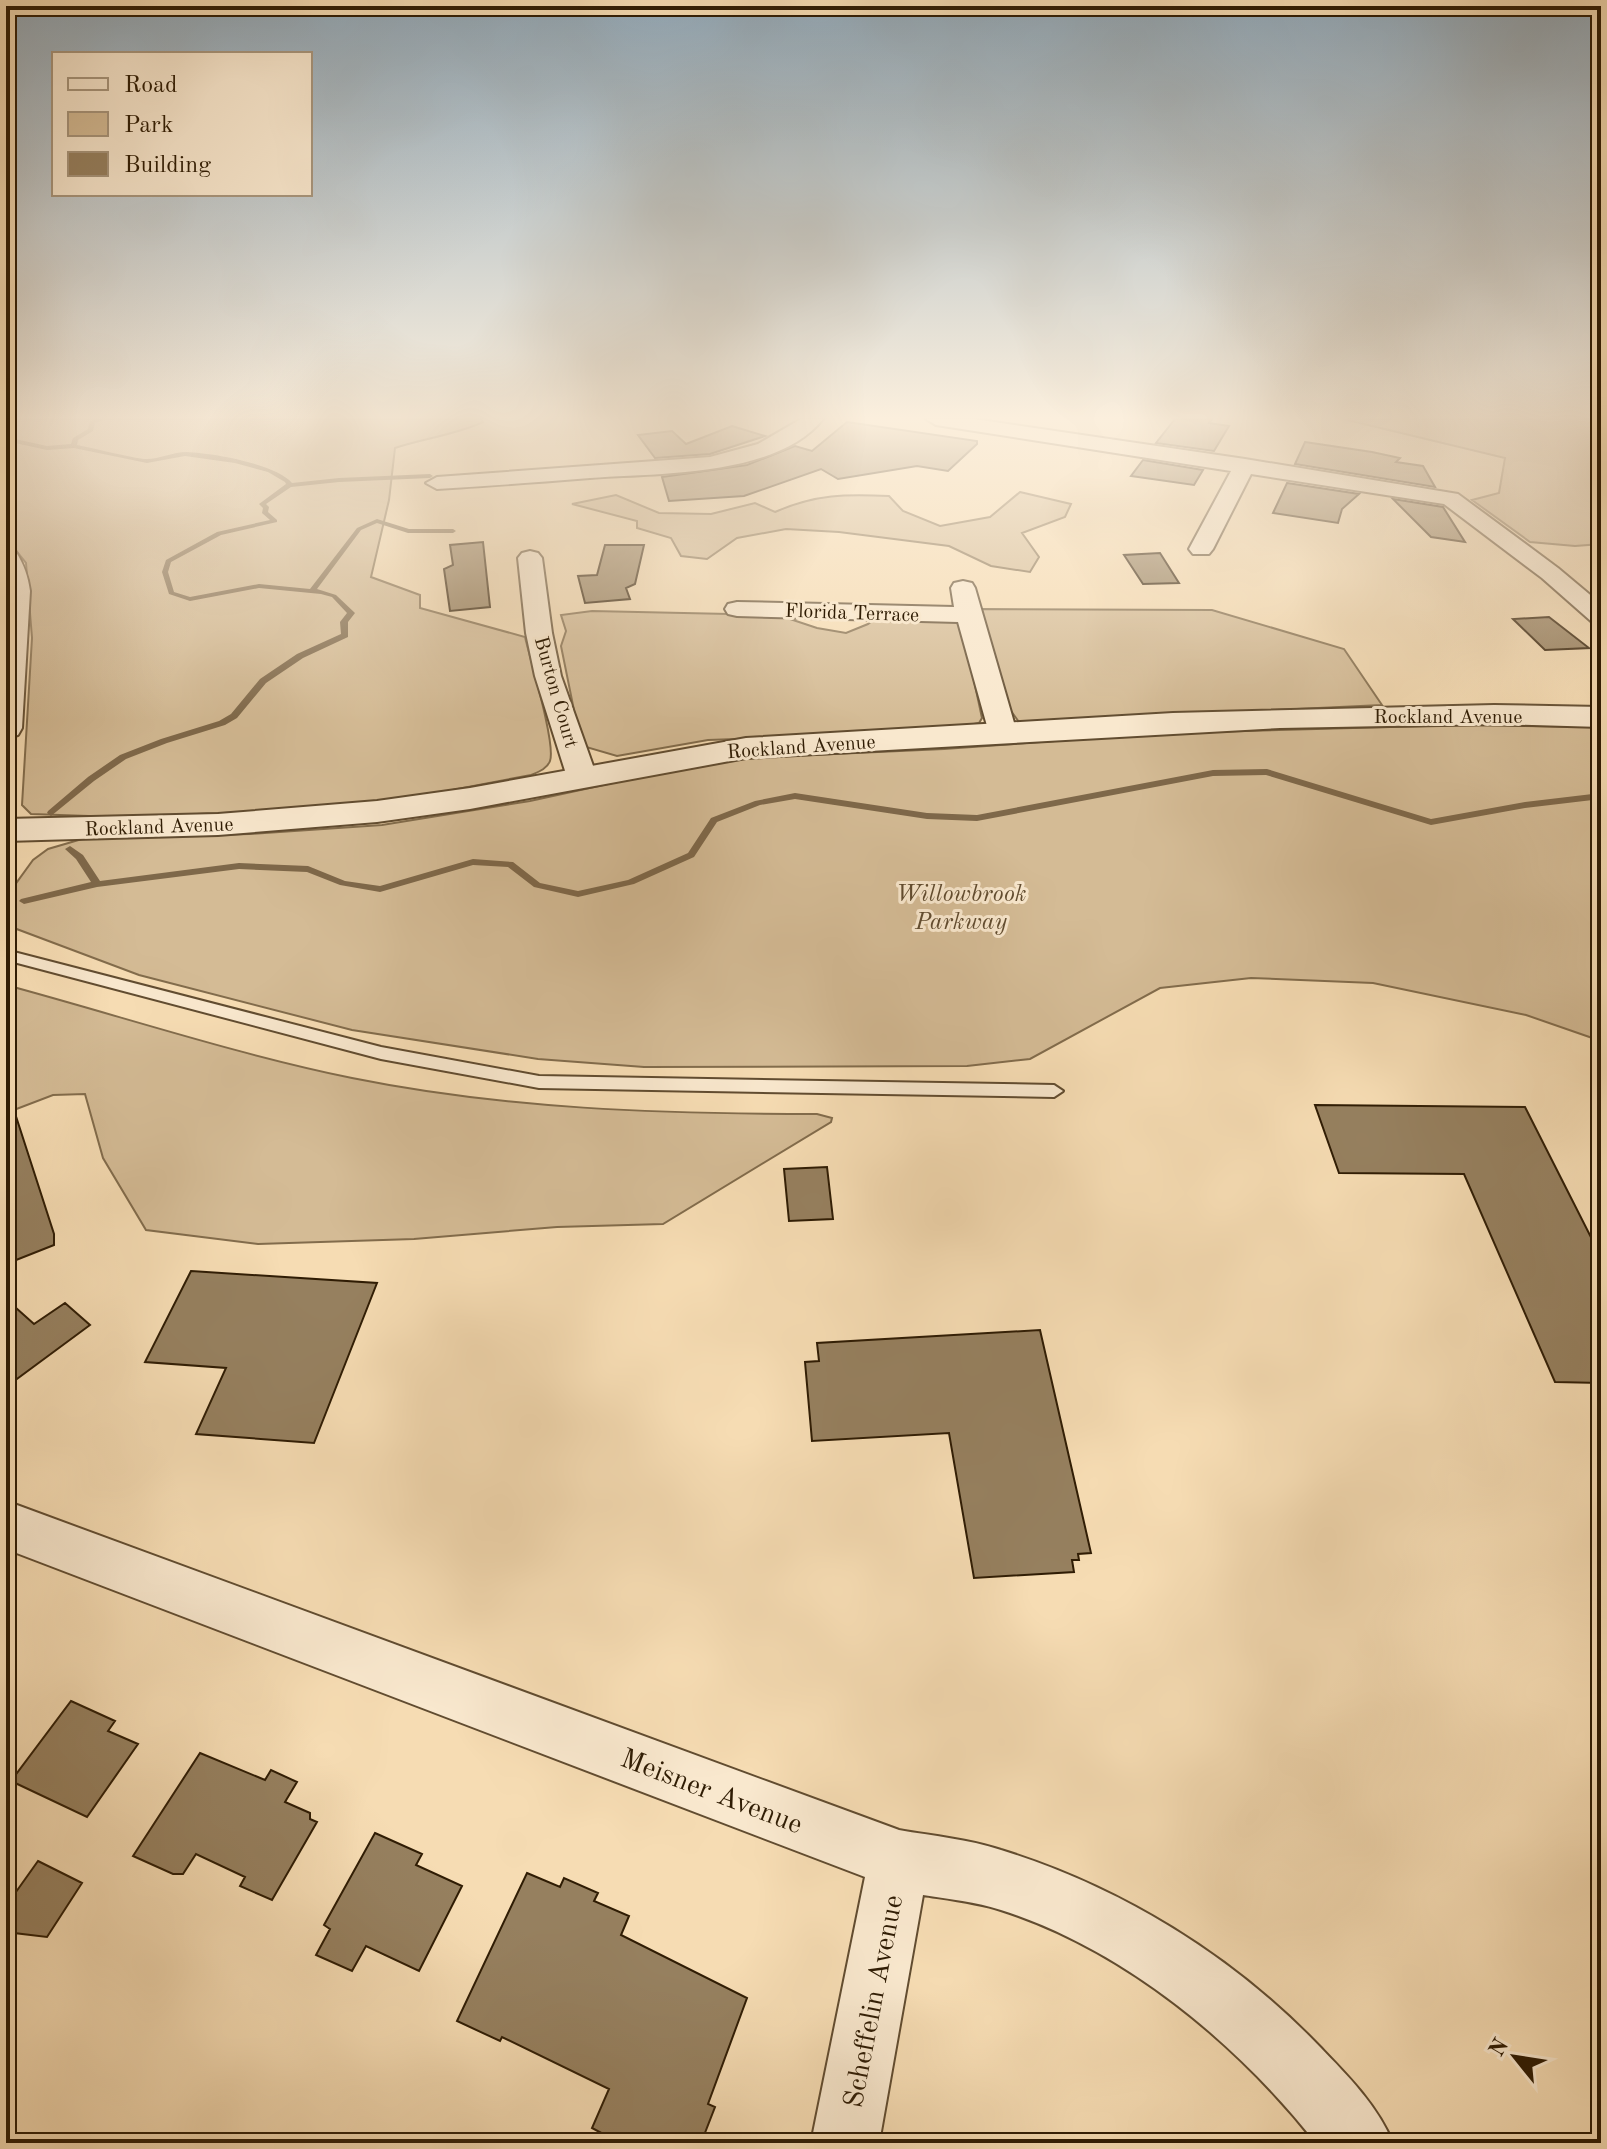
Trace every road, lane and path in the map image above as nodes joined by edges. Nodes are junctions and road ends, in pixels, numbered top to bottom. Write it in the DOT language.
graph roads {
  1 [pos="1217,519"];
  2 [pos="1478,519"];
  3 [pos="1201,549"];
  4 [pos="6,558"];
  5 [pos="530,558"];
  6 [pos="963,588"];
  7 [pos="737,609"];
  8 [pos="968,615"];
  9 [pos="1601,617"];
  10 [pos="1601,717"];
  11 [pos="6,728"];
  12 [pos="1003,733"];
  13 [pos="582,777"];
  14 [pos="6,830"];
  15 [pos="6,955"];
  16 [pos="1054,1091"];
  17 [pos="6,1525"];
  18 [pos="899,1860"];
  19 [pos="845,2143"];
  20 [pos="1359,2143"];
  1 -- 3 [label="street"];
  2 -- 9 [label="street"];
  4 -- 11 [label="street"];
  5 -- 13 [label="street, Burton Court"];
  6 -- 8 [label="street"];
  7 -- 8 [label="street, Florida Terrace"];
  8 -- 12 [label="street"];
  10 -- 12 [label="street, Rockland Avenue"];
  12 -- 13 [label="street, Rockland Avenue"];
  13 -- 14 [label="street, Rockland Avenue"];
  15 -- 16 [label="lane"];
  17 -- 18 [label="street, Meisner Avenue"];
  18 -- 19 [label="street, Scheffelin Avenue"];
  18 -- 20 [label="street, Meisner Avenue"];
}
